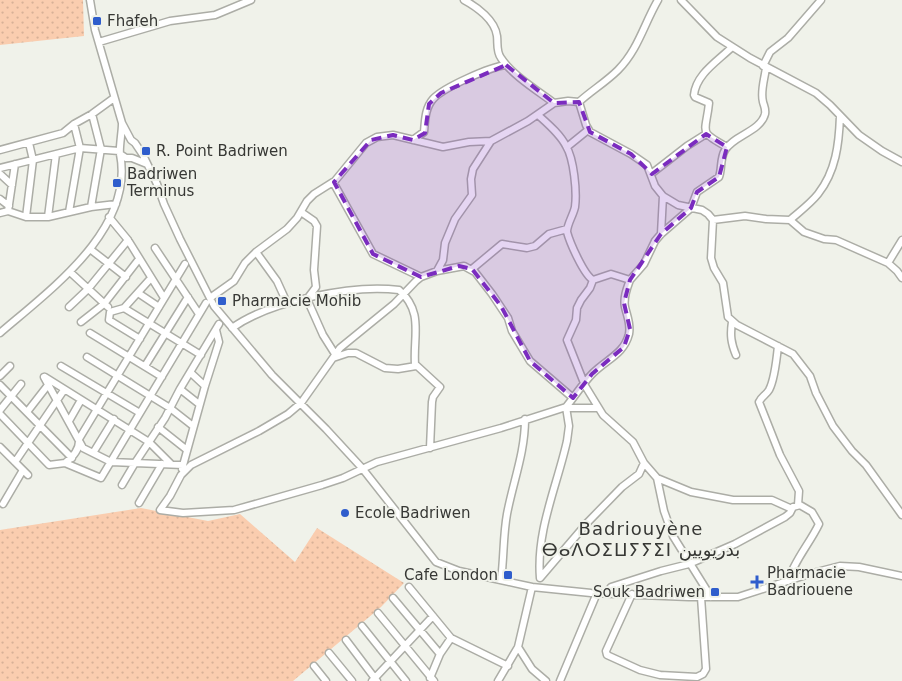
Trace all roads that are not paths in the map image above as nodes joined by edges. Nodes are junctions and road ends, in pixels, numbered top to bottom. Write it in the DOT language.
graph roads {
  1 [pos="90,0"];
  2 [pos="252,0"];
  3 [pos="464,0"];
  4 [pos="658,0"];
  5 [pos="681,0"];
  6 [pos="821,0"];
  7 [pos="98,42"];
  8 [pos="732,47"];
  9 [pos="506,65"];
  10 [pos="765,66"];
  11 [pos="114,98"];
  12 [pos="579,102"];
  13 [pos="554,103"];
  14 [pos="92,114"];
  15 [pos="538,114"];
  16 [pos="840,116"];
  17 [pos="122,123"];
  18 [pos="74,124"];
  19 [pos="588,130"];
  20 [pos="706,134"];
  21 [pos="131,140"];
  22 [pos="413,140"];
  23 [pos="491,141"];
  24 [pos="29,143"];
  25 [pos="121,143"];
  26 [pos="138,147"];
  27 [pos="567,147"];
  28 [pos="727,147"];
  29 [pos="80,148"];
  30 [pos="101,149"];
  31 [pos="0,150"];
  32 [pos="120,152"];
  33 [pos="56,154"];
  34 [pos="130,158"];
  35 [pos="33,160"];
  36 [pos="902,162"];
  37 [pos="15,164"];
  38 [pos="147,164"];
  39 [pos="0,168"];
  40 [pos="123,170"];
  41 [pos="0,174"];
  42 [pos="652,174"];
  43 [pos="334,182"];
  44 [pos="12,185"];
  45 [pos="662,196"];
  46 [pos="0,199"];
  47 [pos="116,204"];
  48 [pos="91,207"];
  49 [pos="691,208"];
  50 [pos="9,209"];
  51 [pos="69,212"];
  52 [pos="301,212"];
  53 [pos="0,213"];
  54 [pos="26,216"];
  55 [pos="48,217"];
  56 [pos="110,217"];
  57 [pos="713,220"];
  58 [pos="790,220"];
  59 [pos="567,229"];
  60 [pos="661,234"];
  61 [pos="128,240"];
  62 [pos="902,240"];
  63 [pos="155,248"];
  64 [pos="90,249"];
  65 [pos="256,252"];
  66 [pos="139,259"];
  67 [pos="888,263"];
  68 [pos="110,264"];
  69 [pos="185,264"];
  70 [pos="472,269"];
  71 [pos="437,271"];
  72 [pos="70,272"];
  73 [pos="126,276"];
  74 [pos="421,277"];
  75 [pos="151,278"];
  76 [pos="902,278"];
  77 [pos="177,280"];
  78 [pos="593,280"];
  79 [pos="630,280"];
  80 [pos="88,289"];
  81 [pos="138,293"];
  82 [pos="404,294"];
  83 [pos="188,297"];
  84 [pos="164,298"];
  85 [pos="307,299"];
  86 [pos="208,301"];
  87 [pos="287,303"];
  88 [pos="104,304"];
  89 [pos="69,307"];
  90 [pos="159,307"];
  91 [pos="124,308"];
  92 [pos="112,311"];
  93 [pos="199,314"];
  94 [pos="81,322"];
  95 [pos="732,322"];
  96 [pos="149,323"];
  97 [pos="232,328"];
  98 [pos="0,333"];
  99 [pos="90,333"];
  100 [pos="165,333"];
  101 [pos="140,339"];
  102 [pos="182,344"];
  103 [pos="778,346"];
  104 [pos="200,355"];
  105 [pos="736,355"];
  106 [pos="129,356"];
  107 [pos="334,356"];
  108 [pos="87,357"];
  109 [pos="10,366"];
  110 [pos="61,366"];
  111 [pos="145,366"];
  112 [pos="416,366"];
  113 [pos="191,373"];
  114 [pos="0,376"];
  115 [pos="118,376"];
  116 [pos="162,377"];
  117 [pos="584,383"];
  118 [pos="21,384"];
  119 [pos="0,385"];
  120 [pos="48,385"];
  121 [pos="205,386"];
  122 [pos="180,389"];
  123 [pos="64,390"];
  124 [pos="107,394"];
  125 [pos="151,396"];
  126 [pos="11,397"];
  127 [pos="573,398"];
  128 [pos="58,400"];
  129 [pos="81,400"];
  130 [pos="301,403"];
  131 [pos="199,404"];
  132 [pos="567,407"];
  133 [pos="170,408"];
  134 [pos="598,408"];
  135 [pos="97,410"];
  136 [pos="0,412"];
  137 [pos="27,412"];
  138 [pos="140,414"];
  139 [pos="114,419"];
  140 [pos="526,419"];
  141 [pos="68,420"];
  142 [pos="40,426"];
  143 [pos="193,426"];
  144 [pos="158,427"];
  145 [pos="130,430"];
  146 [pos="79,440"];
  147 [pos="29,442"];
  148 [pos="149,442"];
  149 [pos="430,448"];
  150 [pos="187,450"];
  151 [pos="1,451"];
  152 [pos="94,454"];
  153 [pos="72,458"];
  154 [pos="15,462"];
  155 [pos="111,462"];
  156 [pos="65,463"];
  157 [pos="135,463"];
  158 [pos="644,463"];
  159 [pos="162,464"];
  160 [pos="170,464"];
  161 [pos="183,465"];
  162 [pos="362,468"];
  163 [pos="181,475"];
  164 [pos="657,478"];
  165 [pos="122,485"];
  166 [pos="139,502"];
  167 [pos="3,504"];
  168 [pos="795,507"];
  169 [pos="902,515"];
  170 [pos="689,564"];
  171 [pos="902,576"];
  172 [pos="540,578"];
  173 [pos="501,580"];
  174 [pos="788,581"];
  175 [pos="410,586"];
  176 [pos="536,587"];
  177 [pos="597,593"];
  178 [pos="607,593"];
  179 [pos="632,594"];
  180 [pos="701,597"];
  181 [pos="711,597"];
  182 [pos="393,598"];
  183 [pos="378,612"];
  184 [pos="434,616"];
  185 [pos="362,626"];
  186 [pos="420,630"];
  187 [pos="451,638"];
  188 [pos="346,640"];
  189 [pos="405,645"];
  190 [pos="518,646"];
  191 [pos="329,654"];
  192 [pos="440,654"];
  193 [pos="390,661"];
  194 [pos="314,666"];
  195 [pos="508,666"];
  196 [pos="375,680"];
  197 [pos="431,680"];
  198 [pos="326,681"];
  199 [pos="352,681"];
  200 [pos="406,681"];
  201 [pos="498,681"];
  202 [pos="546,681"];
  203 [pos="560,681"];
  1 -- 7 [label="street"];
  2 -- 7 [label="street"];
  3 -- 9 [label="street"];
  4 -- 12 [label="street"];
  5 -- 8 [label="street"];
  6 -- 10 [label="street"];
  7 -- 11 [label="street"];
  8 -- 10 [label="street"];
  8 -- 20 [label="street"];
  9 -- 13 [label="street"];
  9 -- 22 [label="street"];
  10 -- 16 [label="street"];
  10 -- 28 [label="street"];
  11 -- 14 [label="street"];
  11 -- 17 [label="street"];
  12 -- 13 [label="street"];
  12 -- 19 [label="street"];
  13 -- 15 [label="street"];
  14 -- 18 [label="street"];
  14 -- 30 [label="street"];
  15 -- 23 [label="street"];
  15 -- 27 [label="street"];
  16 -- 36 [label="street"];
  16 -- 58 [label="street"];
  17 -- 21 [label="street"];
  17 -- 25 [label="street"];
  18 -- 24 [label="street"];
  18 -- 29 [label="street"];
  19 -- 27 [label="street"];
  19 -- 42 [label="street"];
  20 -- 28 [label="street"];
  20 -- 42 [label="street"];
  21 -- 25 [label="street"];
  21 -- 26 [label="street"];
  22 -- 23 [label="street"];
  22 -- 43 [label="street"];
  23 -- 71 [label="street"];
  24 -- 31 [label="street"];
  24 -- 35 [label="street"];
  25 -- 32 [label="street"];
  26 -- 34 [label="street"];
  26 -- 38 [label="street"];
  27 -- 59 [label="street"];
  28 -- 49 [label="street"];
  29 -- 30 [label="street"];
  29 -- 33 [label="street"];
  29 -- 51 [label="street"];
  30 -- 32 [label="street"];
  30 -- 48 [label="street"];
  32 -- 34 [label="street"];
  32 -- 40 [label="street"];
  33 -- 35 [label="street"];
  33 -- 55 [label="street"];
  34 -- 38 [label="street"];
  34 -- 40 [label="street"];
  35 -- 37 [label="street"];
  35 -- 54 [label="street"];
  37 -- 39 [label="street"];
  37 -- 44 [label="street"];
  38 -- 86 [label="street"];
  40 -- 47 [label="street"];
  41 -- 44 [label="street"];
  42 -- 45 [label="street"];
  43 -- 52 [label="street"];
  43 -- 74 [label="street"];
  44 -- 50 [label="street"];
  45 -- 49 [label="street"];
  45 -- 60 [label="street"];
  46 -- 50 [label="street"];
  47 -- 48 [label="street"];
  47 -- 56 [label="street"];
  48 -- 51 [label="street"];
  49 -- 57 [label="street"];
  49 -- 60 [label="street"];
  50 -- 53 [label="street"];
  50 -- 54 [label="street"];
  51 -- 55 [label="street"];
  52 -- 65 [label="street"];
  52 -- 85 [label="street"];
  54 -- 55 [label="street"];
  56 -- 61 [label="street"];
  56 -- 64 [label="street"];
  57 -- 58 [label="street"];
  57 -- 95 [label="street"];
  58 -- 67 [label="street"];
  59 -- 70 [label="street"];
  59 -- 78 [label="street"];
  60 -- 79 [label="street"];
  61 -- 66 [label="street"];
  61 -- 68 [label="street"];
  62 -- 67 [label="street"];
  63 -- 77 [label="street"];
  64 -- 68 [label="street"];
  64 -- 72 [label="street"];
  65 -- 86 [label="street"];
  65 -- 87 [label="street"];
  66 -- 73 [label="street"];
  66 -- 75 [label="street"];
  67 -- 76 [label="street"];
  68 -- 73 [label="street"];
  68 -- 80 [label="street"];
  69 -- 77 [label="street"];
  70 -- 71 [label="street"];
  70 -- 127 [label="street"];
  71 -- 74 [label="street"];
  72 -- 80 [label="street"];
  72 -- 98 [label="street"];
  73 -- 88 [label="street"];
  74 -- 82 [label="street"];
  75 -- 81 [label="street"];
  75 -- 84 [label="street"];
  77 -- 83 [label="street"];
  77 -- 84 [label="street"];
  78 -- 79 [label="street"];
  78 -- 117 [label="street"];
  79 -- 117 [label="street"];
  80 -- 88 [label="street"];
  80 -- 89 [label="street"];
  81 -- 90 [label="street"];
  81 -- 91 [label="street"];
  82 -- 85 [label="street"];
  82 -- 107 [label="street"];
  82 -- 112 [label="street"];
  83 -- 93 [label="street"];
  83 -- 100 [label="street"];
  84 -- 90 [label="street"];
  85 -- 87 [label="street"];
  85 -- 107 [label="street"];
  86 -- 93 [label="street"];
  86 -- 97 [label="street"];
  87 -- 97 [label="street"];
  88 -- 92 [label="street"];
  88 -- 94 [label="street"];
  90 -- 96 [label="street"];
  91 -- 92 [label="street"];
  91 -- 96 [label="street"];
  92 -- 101 [label="street"];
  93 -- 102 [label="street"];
  95 -- 103 [label="street"];
  95 -- 105 [label="street"];
  96 -- 100 [label="street"];
  96 -- 101 [label="street"];
  97 -- 130 [label="street"];
  99 -- 106 [label="street"];
  100 -- 102 [label="street"];
  100 -- 111 [label="street"];
  101 -- 106 [label="street"];
  102 -- 104 [label="street"];
  102 -- 116 [label="street"];
  103 -- 168 [label="street"];
  103 -- 169 [label="street"];
  104 -- 113 [label="street"];
  104 -- 121 [label="street"];
  106 -- 111 [label="street"];
  106 -- 115 [label="street"];
  107 -- 112 [label="street"];
  107 -- 130 [label="street"];
  108 -- 115 [label="street"];
  109 -- 114 [label="street"];
  110 -- 124 [label="street"];
  111 -- 116 [label="street"];
  112 -- 149 [label="street"];
  113 -- 121 [label="street"];
  113 -- 122 [label="street"];
  115 -- 124 [label="street"];
  115 -- 125 [label="street"];
  116 -- 125 [label="street"];
  117 -- 127 [label="street"];
  117 -- 134 [label="street"];
  118 -- 126 [label="street"];
  119 -- 126 [label="street"];
  120 -- 123 [label="street"];
  120 -- 128 [label="street"];
  120 -- 137 [label="street"];
  121 -- 131 [label="street"];
  122 -- 131 [label="street"];
  122 -- 133 [label="street"];
  123 -- 128 [label="street"];
  123 -- 129 [label="street"];
  124 -- 135 [label="street"];
  124 -- 138 [label="street"];
  125 -- 133 [label="street"];
  125 -- 138 [label="street"];
  126 -- 136 [label="street"];
  126 -- 137 [label="street"];
  127 -- 132 [label="street"];
  128 -- 141 [label="street"];
  128 -- 142 [label="street"];
  129 -- 135 [label="street"];
  129 -- 141 [label="street"];
  130 -- 162 [label="street"];
  130 -- 163 [label="street"];
  131 -- 143 [label="street"];
  132 -- 134 [label="street"];
  132 -- 140 [label="street"];
  132 -- 172 [label="street"];
  133 -- 143 [label="street"];
  133 -- 144 [label="street"];
  134 -- 158 [label="street"];
  135 -- 139 [label="street"];
  135 -- 146 [label="street"];
  136 -- 147 [label="street"];
  137 -- 142 [label="street"];
  138 -- 145 [label="street"];
  139 -- 145 [label="street"];
  139 -- 152 [label="street"];
  140 -- 149 [label="street"];
  140 -- 173 [label="street"];
  141 -- 146 [label="street"];
  142 -- 147 [label="street"];
  142 -- 153 [label="street"];
  143 -- 150 [label="street"];
  144 -- 148 [label="street"];
  144 -- 150 [label="street"];
  145 -- 148 [label="street"];
  145 -- 155 [label="street"];
  146 -- 152 [label="street"];
  146 -- 153 [label="street"];
  147 -- 154 [label="street"];
  147 -- 156 [label="street"];
  148 -- 157 [label="street"];
  148 -- 160 [label="street"];
  149 -- 162 [label="street"];
  150 -- 161 [label="street"];
  151 -- 154 [label="street"];
  152 -- 155 [label="street"];
  153 -- 156 [label="street"];
  154 -- 167 [label="street"];
  155 -- 156 [label="street"];
  155 -- 157 [label="street"];
  157 -- 159 [label="street"];
  157 -- 165 [label="street"];
  158 -- 164 [label="street"];
  158 -- 172 [label="street"];
  159 -- 160 [label="street"];
  159 -- 166 [label="street"];
  160 -- 161 [label="street"];
  161 -- 163 [label="street"];
  162 -- 163 [label="street"];
  162 -- 173 [label="street"];
  164 -- 168 [label="street"];
  164 -- 170 [label="street"];
  168 -- 170 [label="street"];
  168 -- 174 [label="street"];
  170 -- 178 [label="street"];
  170 -- 181 [label="street"];
  171 -- 174 [label="street"];
  172 -- 176 [label="street"];
  173 -- 176 [label="street"];
  174 -- 181 [label="street"];
  175 -- 184 [label="street"];
  176 -- 177 [label="street"];
  176 -- 190 [label="street"];
  177 -- 178 [label="street"];
  177 -- 203 [label="street"];
  178 -- 179 [label="street"];
  179 -- 180 [label="street"];
  179 -- 180 [label="street"];
  180 -- 181 [label="street"];
  182 -- 186 [label="street"];
  183 -- 189 [label="street"];
  184 -- 186 [label="street"];
  184 -- 187 [label="street"];
  185 -- 193 [label="street"];
  186 -- 189 [label="street"];
  186 -- 192 [label="street"];
  187 -- 192 [label="street"];
  187 -- 195 [label="street"];
  188 -- 196 [label="street"];
  189 -- 193 [label="street"];
  189 -- 197 [label="street"];
  190 -- 195 [label="street"];
  190 -- 202 [label="street"];
  191 -- 199 [label="street"];
  192 -- 197 [label="street"];
  193 -- 196 [label="street"];
  193 -- 200 [label="street"];
  194 -- 198 [label="street"];
  195 -- 201 [label="street"];
}
